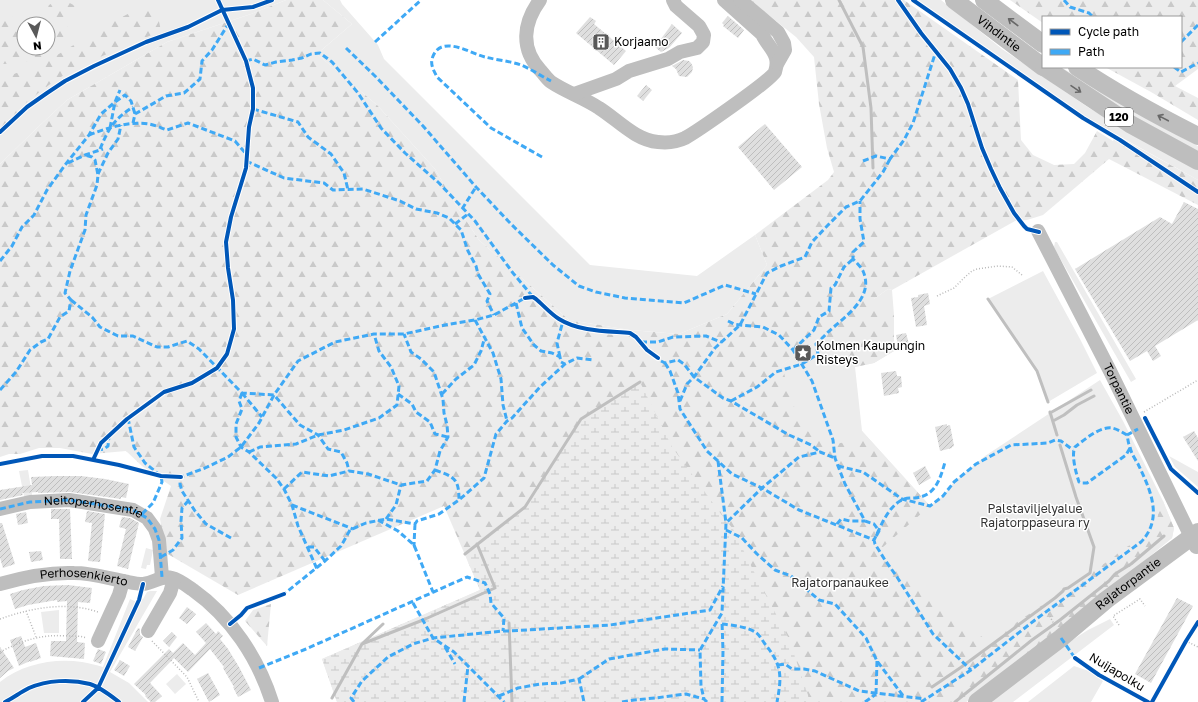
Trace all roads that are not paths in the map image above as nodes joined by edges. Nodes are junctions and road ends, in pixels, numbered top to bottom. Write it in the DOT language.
graph roads {
  1 [pos="540,0"];
  2 [pos="673,0"];
  3 [pos="724,0"];
  4 [pos="740,0"];
  5 [pos="954,0"];
  6 [pos="984,0"];
  7 [pos="1042,43"];
  8 [pos="777,64"];
  9 [pos="1042,66"];
  10 [pos="1045,68"];
  11 [pos="1079,68"];
  12 [pos="574,94"];
  13 [pos="1198,136"];
  14 [pos="1198,161"];
  15 [pos="1038,231"];
  16 [pos="0,509"];
  17 [pos="1195,541"];
  18 [pos="168,578"];
  19 [pos="123,581"];
  20 [pos="0,584"];
  21 [pos="148,631"];
  22 [pos="98,641"];
  23 [pos="272,702"];
  24 [pos="977,702"];
  1 -- 12 [label="street"];
  2 -- 12 [label="street"];
  3 -- 8 [label="street"];
  4 -- 8 [label="street"];
  5 -- 9 [label="main road, Vihdintie / 120"];
  7 -- 6 [label="main road, Vihdintie, one-way"];
  8 -- 12 [label="street"];
  10 -- 14 [label="main road, Vihdintie / 120, one-way"];
  13 -- 11 [label="main road, 120, one-way"];
  15 -- 17 [label="street, Torpantie"];
  16 -- 18 [label="street, Neitoperhosentie"];
  17 -- 24 [label="main road, Rajatorpantie"];
  18 -- 19 [label="street, Perhosenkierto"];
  18 -- 21 [label="street"];
  18 -- 23 [label="street"];
  19 -- 20 [label="street, Perhosenkierto"];
  19 -- 22 [label="street"];
}
